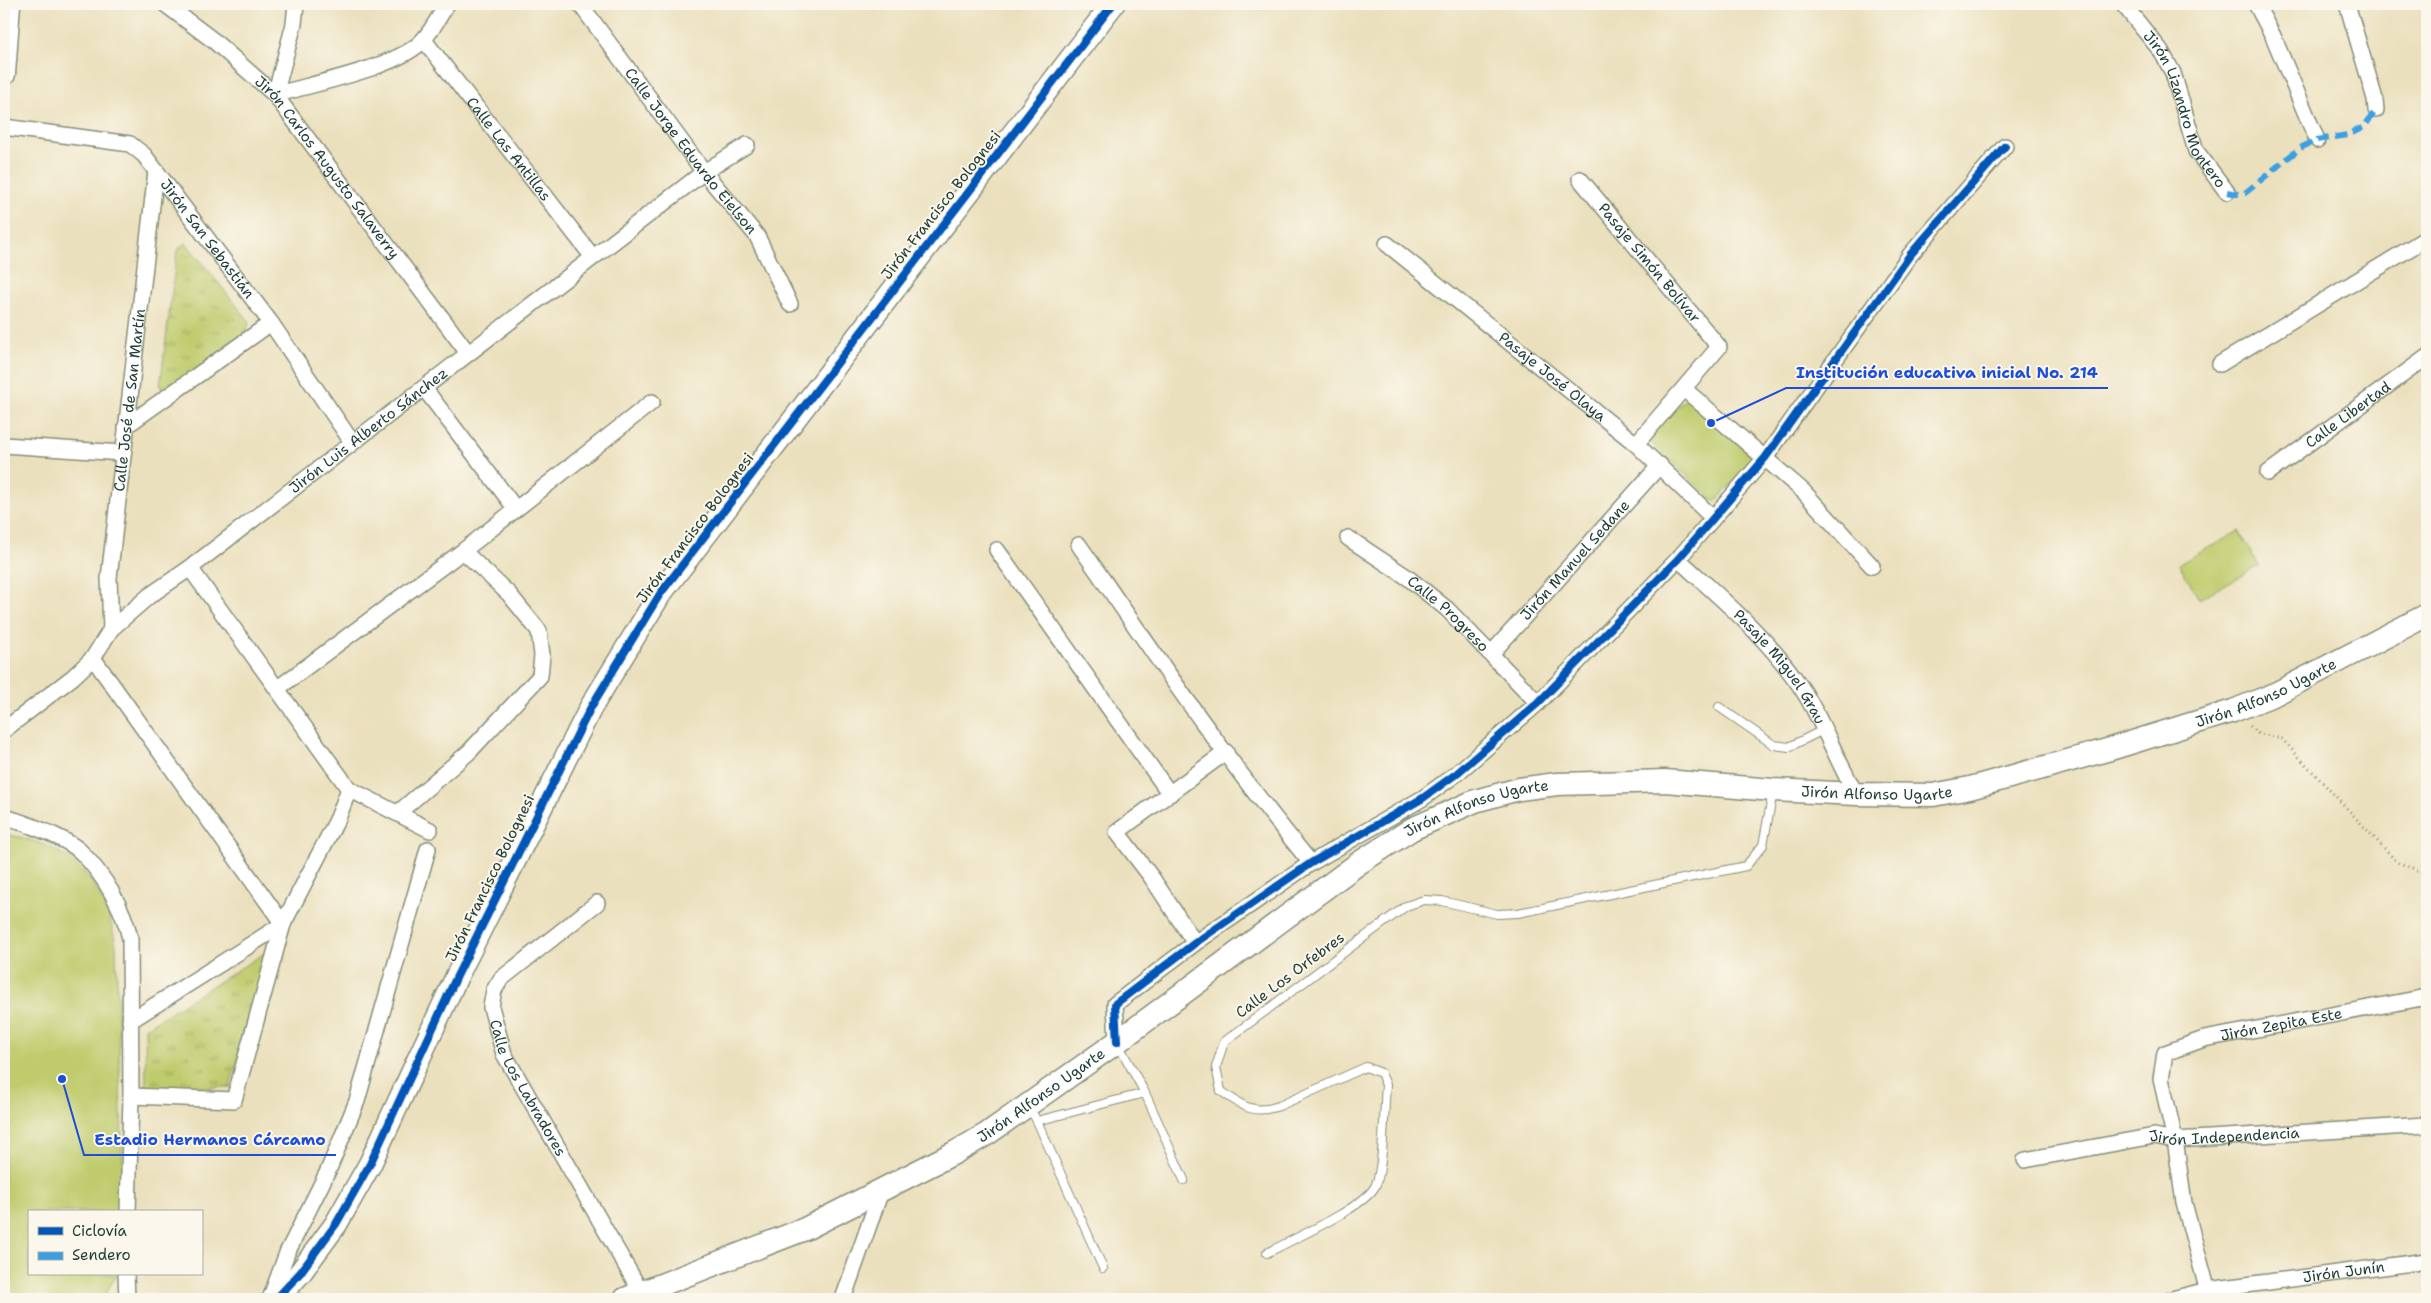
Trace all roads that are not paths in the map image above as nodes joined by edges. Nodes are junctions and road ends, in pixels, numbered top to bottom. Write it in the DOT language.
graph roads {
  1 [pos="9,4"];
  2 [pos="165,4"];
  3 [pos="296,4"];
  4 [pos="447,4"];
  5 [pos="580,4"];
  6 [pos="1112,4"];
  7 [pos="2123,4"];
  8 [pos="2256,4"];
  9 [pos="2348,4"];
  10 [pos="424,40"];
  11 [pos="4,74"];
  12 [pos="275,95"];
  13 [pos="2376,110"];
  14 [pos="4,127"];
  15 [pos="2316,140"];
  16 [pos="747,145"];
  17 [pos="2005,146"];
  18 [pos="156,171"];
  19 [pos="704,172"];
  20 [pos="1580,179"];
  21 [pos="2228,192"];
  22 [pos="2427,238"];
  23 [pos="1387,244"];
  24 [pos="592,256"];
  25 [pos="790,304"];
  26 [pos="271,323"];
  27 [pos="468,352"];
  28 [pos="2427,358"];
  29 [pos="2220,364"];
  30 [pos="424,388"];
  31 [pos="1684,389"];
  32 [pos="652,402"];
  33 [pos="126,426"];
  34 [pos="352,442"];
  35 [pos="1636,444"];
  36 [pos="4,445"];
  37 [pos="122,453"];
  38 [pos="1764,458"];
  39 [pos="1660,465"];
  40 [pos="2268,472"];
  41 [pos="514,508"];
  42 [pos="1712,517"];
  43 [pos="1348,538"];
  44 [pos="1079,544"];
  45 [pos="997,550"];
  46 [pos="463,551"];
  47 [pos="1678,559"];
  48 [pos="1872,566"];
  49 [pos="190,568"];
  50 [pos="2427,615"];
  51 [pos="111,629"];
  52 [pos="1491,654"];
  53 [pos="93,658"];
  54 [pos="278,688"];
  55 [pos="1538,703"];
  56 [pos="1719,707"];
  57 [pos="4,715"];
  58 [pos="19,719"];
  59 [pos="4,730"];
  60 [pos="1823,730"];
  61 [pos="1226,752"];
  62 [pos="349,789"];
  63 [pos="1773,790"];
  64 [pos="1170,794"];
  65 [pos="1856,794"];
  66 [pos="399,812"];
  67 [pos="4,817"];
  68 [pos="430,830"];
  69 [pos="1344,845"];
  70 [pos="428,850"];
  71 [pos="1311,863"];
  72 [pos="1359,863"];
  73 [pos="596,903"];
  74 [pos="283,924"];
  75 [pos="1195,943"];
  76 [pos="2427,997"];
  77 [pos="130,1021"];
  78 [pos="1117,1042"];
  79 [pos="1145,1093"];
  80 [pos="131,1096"];
  81 [pos="1032,1113"];
  82 [pos="2427,1126"];
  83 [pos="2175,1140"];
  84 [pos="2025,1160"];
  85 [pos="1184,1180"];
  86 [pos="881,1191"];
  87 [pos="128,1210"];
  88 [pos="1267,1253"];
  89 [pos="2427,1261"];
  90 [pos="1103,1268"];
  91 [pos="126,1276"];
  92 [pos="2209,1295"];
  93 [pos="637,1297"];
  94 [pos="127,1299"];
  95 [pos="270,1299"];
  96 [pos="276,1299"];
  97 [pos="843,1299"];
  98 [pos="2172,1299"];
  1 -- 11 [label="main road"];
  2 -- 12 [label="street, Jirón Carlos Augusto Salaverry"];
  3 -- 12 [label="street"];
  4 -- 10 [label="street"];
  5 -- 19 [label="street, Calle Jorge Eduardo Eielson"];
  6 -- 96 [label="main road, Jirón Francisco Bolognesi"];
  7 -- 21 [label="street, Jirón Lizandro Montero"];
  8 -- 15 [label="street"];
  9 -- 13 [label="street"];
  10 -- 12 [label="street"];
  10 -- 24 [label="street, Calle Las Antillas"];
  12 -- 27 [label="street, Jirón Carlos Augusto Salaverry"];
  14 -- 18 [label="street, Jirón San Sebastián"];
  16 -- 19 [label="street, Jirón Luis Alberto Sánchez"];
  17 -- 38 [label="street"];
  18 -- 26 [label="street, Jirón San Sebastián"];
  18 -- 33 [label="street, Calle José de San Martín"];
  19 -- 24 [label="street, Jirón Luis Alberto Sánchez"];
  19 -- 25 [label="street, Calle Jorge Eduardo Eielson"];
  20 -- 31 [label="street, Pasaje Simón Bolívar"];
  22 -- 29 [label="street"];
  23 -- 35 [label="street, Pasaje José Olaya"];
  24 -- 27 [label="street, Jirón Luis Alberto Sánchez"];
  26 -- 33 [label="street"];
  26 -- 34 [label="street, Jirón San Sebastián"];
  27 -- 30 [label="street, Jirón Luis Alberto Sánchez"];
  28 -- 40 [label="street, Calle Libertad"];
  30 -- 34 [label="street, Jirón Luis Alberto Sánchez"];
  30 -- 41 [label="street"];
  31 -- 35 [label="street"];
  31 -- 38 [label="street"];
  32 -- 41 [label="street"];
  33 -- 37 [label="street, Calle José de San Martín"];
  34 -- 49 [label="street, Jirón Luis Alberto Sánchez"];
  35 -- 39 [label="street, Pasaje José Olaya"];
  36 -- 37 [label="street"];
  37 -- 51 [label="street, Calle José de San Martín"];
  38 -- 42 [label="street"];
  38 -- 48 [label="street"];
  39 -- 42 [label="street, Pasaje José Olaya"];
  39 -- 52 [label="street, Jirón Manuel Sedane"];
  41 -- 46 [label="street"];
  42 -- 47 [label="street"];
  43 -- 52 [label="street, Calle Progreso"];
  44 -- 61 [label="street"];
  45 -- 64 [label="street"];
  46 -- 54 [label="street"];
  46 -- 66 [label="street"];
  47 -- 55 [label="street"];
  47 -- 60 [label="street, Pasaje Miguel Grau"];
  49 -- 51 [label="street, Jirón Luis Alberto Sánchez"];
  49 -- 54 [label="street"];
  50 -- 65 [label="main road, Jirón Alfonso Ugarte"];
  51 -- 53 [label="street, Jirón Luis Alberto Sánchez"];
  52 -- 55 [label="street, Calle Progreso"];
  53 -- 58 [label="street, Jirón Luis Alberto Sánchez"];
  53 -- 74 [label="street"];
  54 -- 62 [label="street"];
  55 -- 69 [label="street"];
  56 -- 60 [label="lane"];
  57 -- 58 [label="street"];
  58 -- 59 [label="street, Jirón Luis Alberto Sánchez"];
  60 -- 65 [label="street, Pasaje Miguel Grau"];
  61 -- 64 [label="street"];
  61 -- 71 [label="street"];
  62 -- 66 [label="street"];
  62 -- 74 [label="street"];
  63 -- 65 [label="main road, Jirón Alfonso Ugarte"];
  63 -- 72 [label="main road, Jirón Alfonso Ugarte"];
  63 -- 88 [label="lane, Calle Los Orfebres"];
  64 -- 75 [label="street"];
  66 -- 68 [label="street"];
  67 -- 77 [label="street"];
  69 -- 71 [label="street"];
  69 -- 72 [label="street"];
  70 -- 95 [label="street"];
  71 -- 75 [label="street"];
  72 -- 78 [label="main road, Jirón Alfonso Ugarte"];
  73 -- 93 [label="street, Calle Los Labradores"];
  74 -- 77 [label="street"];
  74 -- 80 [label="street"];
  75 -- 78 [label="street"];
  76 -- 83 [label="street, Jirón Zepita Este"];
  77 -- 80 [label="street"];
  78 -- 79 [label="lane"];
  78 -- 81 [label="main road, Jirón Alfonso Ugarte"];
  79 -- 81 [label="lane"];
  79 -- 85 [label="lane"];
  80 -- 87 [label="street"];
  81 -- 86 [label="main road, Jirón Alfonso Ugarte"];
  81 -- 90 [label="lane"];
  82 -- 83 [label="street, Jirón Independencia"];
  83 -- 84 [label="street, Jirón Independencia"];
  83 -- 92 [label="street"];
  86 -- 93 [label="main road, Jirón Alfonso Ugarte"];
  86 -- 97 [label="street"];
  89 -- 92 [label="street, Jirón Junín"];
  91 -- 94 [label="street"];
  92 -- 98 [label="street, Jirón Junín"];
}
